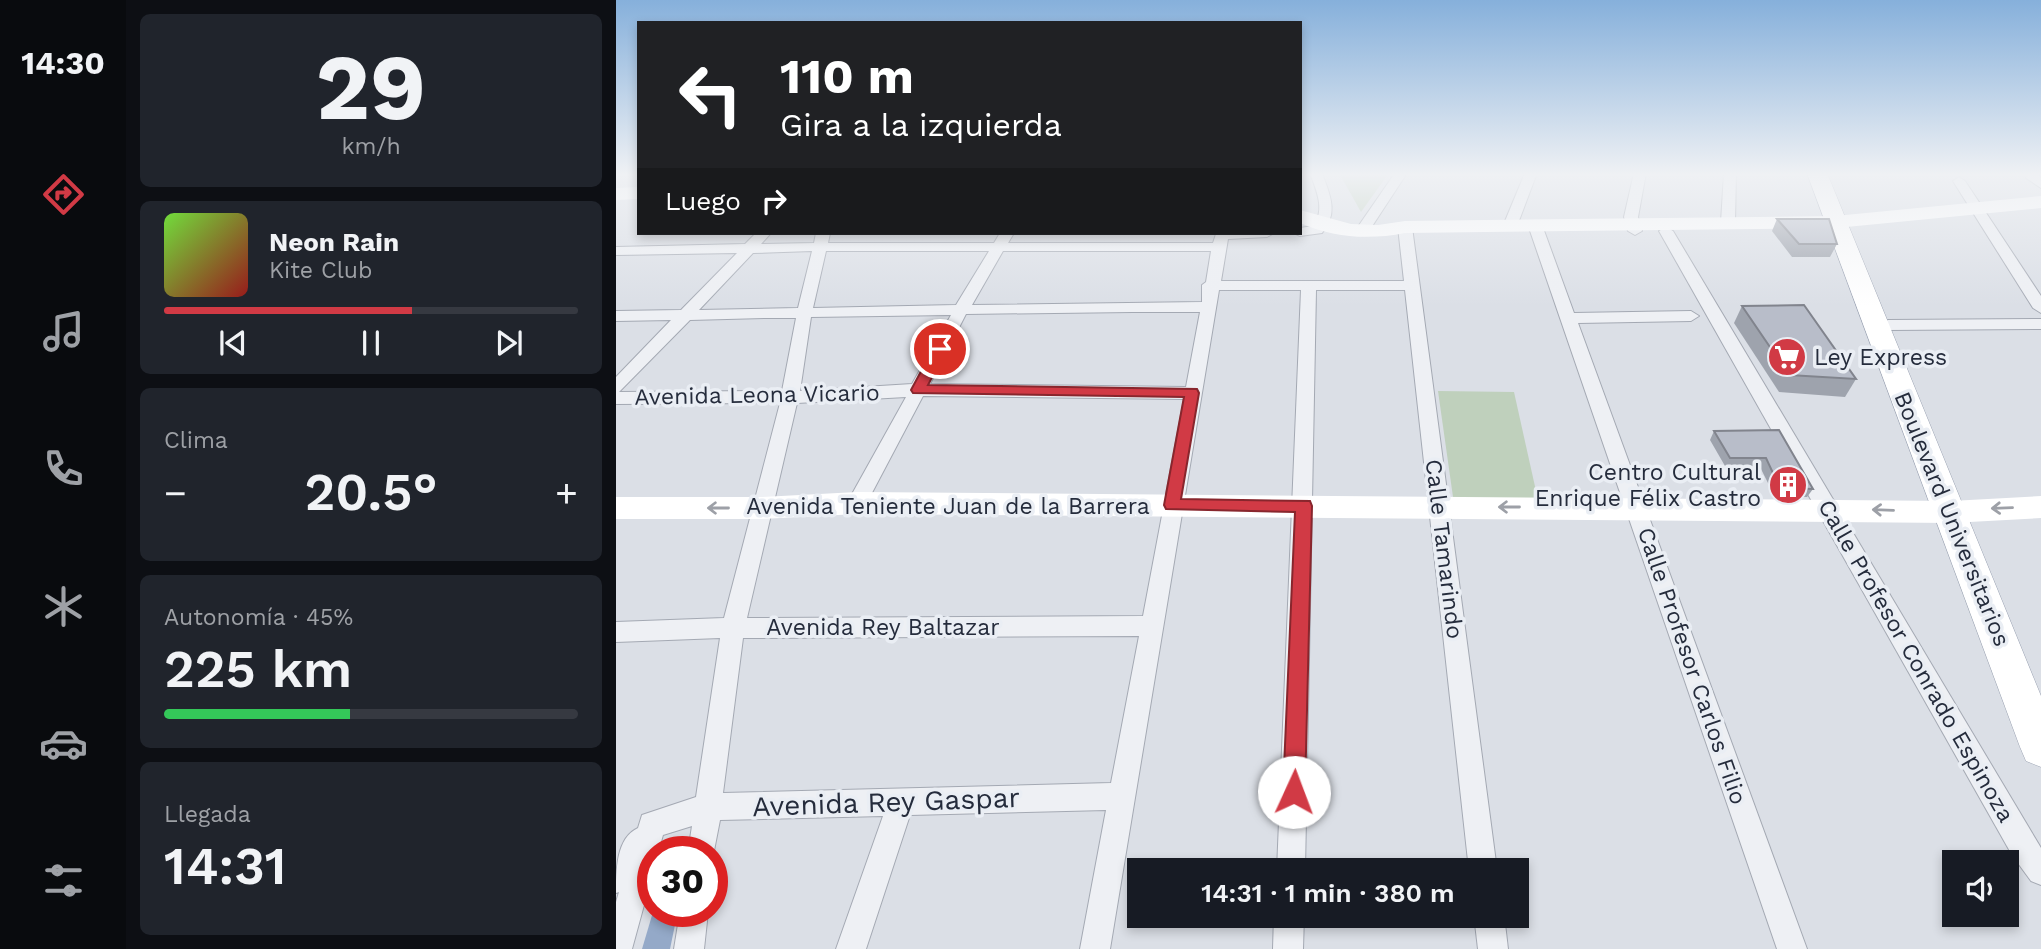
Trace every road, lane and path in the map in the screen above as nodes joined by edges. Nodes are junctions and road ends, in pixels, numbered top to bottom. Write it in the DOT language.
graph roads {
  1 [pos="1303,217"];
  2 [pos="1325,217"];
  3 [pos="1371,217"];
  4 [pos="1513,217"];
  5 [pos="1631,217"];
  6 [pos="1728,217"];
  7 [pos="1839,217"];
  8 [pos="1841,217"];
  9 [pos="1924,217"];
  10 [pos="1982,217"];
  11 [pos="1728,222"];
  12 [pos="1322,225"];
  13 [pos="1843,225"];
  14 [pos="1510,226"];
  15 [pos="1634,227"];
  16 [pos="1536,229"];
  17 [pos="1362,231"];
  18 [pos="1399,231"];
  19 [pos="1666,231"];
  20 [pos="1302,232"];
  21 [pos="762,235"];
  22 [pos="1006,235"];
  23 [pos="1226,235"];
  24 [pos="821,240"];
  25 [pos="1220,247"];
  26 [pos="750,248"];
  27 [pos="1000,248"];
  28 [pos="616,251"];
  29 [pos="1210,285"];
  30 [pos="1309,285"];
  31 [pos="1412,286"];
  32 [pos="1206,307"];
  33 [pos="962,308"];
  34 [pos="2041,308"];
  35 [pos="804,314"];
  36 [pos="684,315"];
  37 [pos="616,316"];
  38 [pos="1691,316"];
  39 [pos="1569,318"];
  40 [pos="2041,324"];
  41 [pos="1888,325"];
  42 [pos="616,387"];
  43 [pos="918,390"];
  44 [pos="1192,393"];
  45 [pos="790,397"];
  46 [pos="616,398"];
  47 [pos="857,503"];
  48 [pos="1172,505"];
  49 [pos="1304,506"];
  50 [pos="1439,506"];
  51 [pos="2041,507"];
  52 [pos="616,508"];
  53 [pos="762,508"];
  54 [pos="1636,508"];
  55 [pos="1828,509"];
  56 [pos="1957,511"];
  57 [pos="1151,626"];
  58 [pos="733,629"];
  59 [pos="616,632"];
  60 [pos="2041,736"];
  61 [pos="1122,796"];
  62 [pos="901,802"];
  63 [pos="708,807"];
  64 [pos="652,825"];
  65 [pos="704,836"];
  66 [pos="1291,858"];
  67 [pos="1482,858"];
  68 [pos="2041,871"];
  69 [pos="616,880"];
  70 [pos="692,927"];
  71 [pos="1289,928"];
  72 [pos="1491,928"];
  73 [pos="617,949"];
  74 [pos="689,949"];
  75 [pos="851,949"];
  76 [pos="1095,949"];
  77 [pos="1288,949"];
  78 [pos="1493,949"];
  79 [pos="1792,949"];
  1 -- 12 [label="street"];
  2 -- 12 [label="street"];
  3 -- 17 [label="street"];
  4 -- 14 [label="street"];
  5 -- 15 [label="street"];
  6 -- 11 [label="street"];
  7 -- 13 [label="main road, Boulevard Universitarios"];
  8 -- 13 [label="main road, Boulevard Universitarios"];
  9 -- 13 [label="street"];
  10 -- 34 [label="street"];
  11 -- 13 [label="street"];
  11 -- 15 [label="street"];
  12 -- 17 [label="street"];
  12 -- 20 [label="street"];
  13 -- 19 [label="street"];
  13 -- 41 [label="main road, Boulevard Universitarios"];
  13 -- 56 [label="main road, Boulevard Universitarios"];
  14 -- 16 [label="street"];
  14 -- 18 [label="street"];
  15 -- 16 [label="street"];
  15 -- 19 [label="street"];
  16 -- 18 [label="street"];
  16 -- 39 [label="street, Calle Profesor Carlos Filio"];
  17 -- 18 [label="street"];
  18 -- 31 [label="street, Calle Tamarindo"];
  19 -- 55 [label="street, Calle Profesor Conrado Espinoza"];
  21 -- 26 [label="street"];
  22 -- 27 [label="street"];
  23 -- 25 [label="street"];
  24 -- 26 [label="street"];
  24 -- 27 [label="street"];
  24 -- 35 [label="street"];
  25 -- 27 [label="street"];
  25 -- 29 [label="street"];
  26 -- 28 [label="street"];
  26 -- 36 [label="street"];
  27 -- 33 [label="street"];
  29 -- 30 [label="street"];
  29 -- 32 [label="street"];
  30 -- 31 [label="street"];
  30 -- 49 [label="street"];
  31 -- 50 [label="street, Calle Tamarindo"];
  32 -- 33 [label="street"];
  32 -- 44 [label="street"];
  33 -- 35 [label="street"];
  33 -- 43 [label="street"];
  35 -- 36 [label="street"];
  35 -- 45 [label="street"];
  36 -- 37 [label="street"];
  36 -- 42 [label="street"];
  38 -- 39 [label="street"];
  39 -- 54 [label="street, Calle Profesor Carlos Filio"];
  40 -- 41 [label="street"];
  41 -- 56 [label="main road, Boulevard Universitarios"];
  43 -- 44 [label="street, Avenida Leona Vicario"];
  43 -- 45 [label="street, Avenida Leona Vicario"];
  43 -- 47 [label="street"];
  44 -- 48 [label="street"];
  45 -- 46 [label="street, Avenida Leona Vicario"];
  45 -- 53 [label="street"];
  47 -- 48 [label="street, Avenida Teniente Juan de la Barrera"];
  47 -- 53 [label="street, Avenida Teniente Juan de la Barrera"];
  48 -- 49 [label="street, Avenida Teniente Juan de la Barrera"];
  48 -- 57 [label="street"];
  49 -- 50 [label="street, Avenida Teniente Juan de la Barrera"];
  49 -- 66 [label="street"];
  54 -- 50 [label="street, Avenida Teniente Juan de la Barrera, one-way"];
  50 -- 67 [label="street, Calle Tamarindo"];
  51 -- 56 [label="street, Avenida Teniente Juan de la Barrera, one-way"];
  53 -- 52 [label="street, Avenida Teniente Juan de la Barrera, one-way"];
  53 -- 58 [label="street"];
  54 -- 55 [label="street, Avenida Teniente Juan de la Barrera"];
  54 -- 79 [label="street, Calle Profesor Carlos Filio"];
  56 -- 55 [label="street, Avenida Teniente Juan de la Barrera, one-way"];
  55 -- 68 [label="street, Calle Profesor Conrado Espinoza"];
  56 -- 60 [label="main road, Boulevard Universitarios"];
  57 -- 58 [label="street, Avenida Rey Baltazar"];
  57 -- 61 [label="street"];
  58 -- 59 [label="street, Avenida Rey Baltazar"];
  58 -- 63 [label="street"];
  61 -- 62 [label="street, Avenida Rey Gaspar"];
  61 -- 76 [label="street"];
  62 -- 63 [label="street, Avenida Rey Gaspar"];
  62 -- 75 [label="street"];
  63 -- 64 [label="street, Avenida Rey Gaspar"];
  63 -- 65 [label="street"];
  64 -- 69 [label="street"];
  64 -- 73 [label="street"];
  70 -- 74 [label="street"];
  71 -- 77 [label="street"];
  72 -- 78 [label="street"];
}
